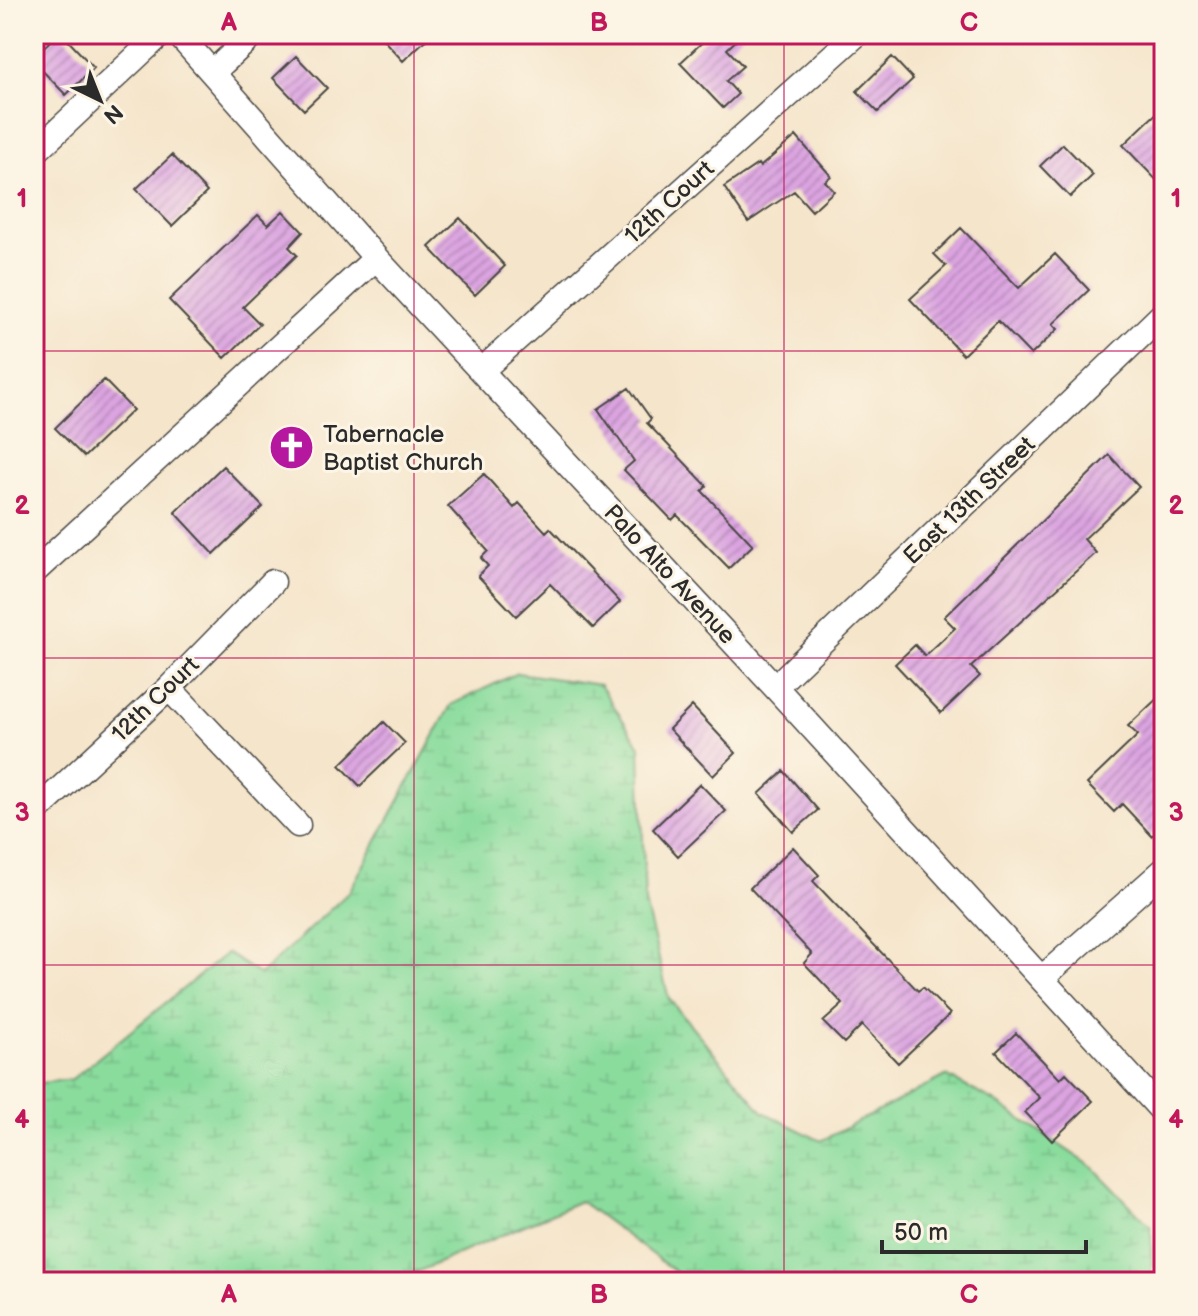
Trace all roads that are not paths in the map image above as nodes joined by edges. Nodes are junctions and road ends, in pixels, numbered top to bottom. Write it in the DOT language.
graph roads {
  1 [pos="161,34"];
  2 [pos="178,34"];
  3 [pos="254,34"];
  4 [pos="857,34"];
  5 [pos="213,72"];
  6 [pos="34,153"];
  7 [pos="376,258"];
  8 [pos="1164,313"];
  9 [pos="481,371"];
  10 [pos="34,572"];
  11 [pos="273,582"];
  12 [pos="775,687"];
  13 [pos="169,688"];
  14 [pos="34,813"];
  15 [pos="298,825"];
  16 [pos="1164,870"];
  17 [pos="1042,978"];
  18 [pos="1164,1113"];
  1 -- 6 [label="street"];
  2 -- 5 [label="street, Palo Alto Avenue"];
  3 -- 5 [label="street"];
  4 -- 9 [label="street, 12th Court"];
  5 -- 7 [label="street, Palo Alto Avenue"];
  7 -- 9 [label="street, Palo Alto Avenue"];
  7 -- 10 [label="street"];
  8 -- 12 [label="street, East 13th Street"];
  9 -- 12 [label="street, Palo Alto Avenue"];
  11 -- 13 [label="street, 12th Court"];
  12 -- 17 [label="street, Palo Alto Avenue"];
  13 -- 14 [label="street, 12th Court"];
  13 -- 15 [label="street"];
  16 -- 17 [label="street"];
  17 -- 18 [label="street, Palo Alto Avenue"];
}
